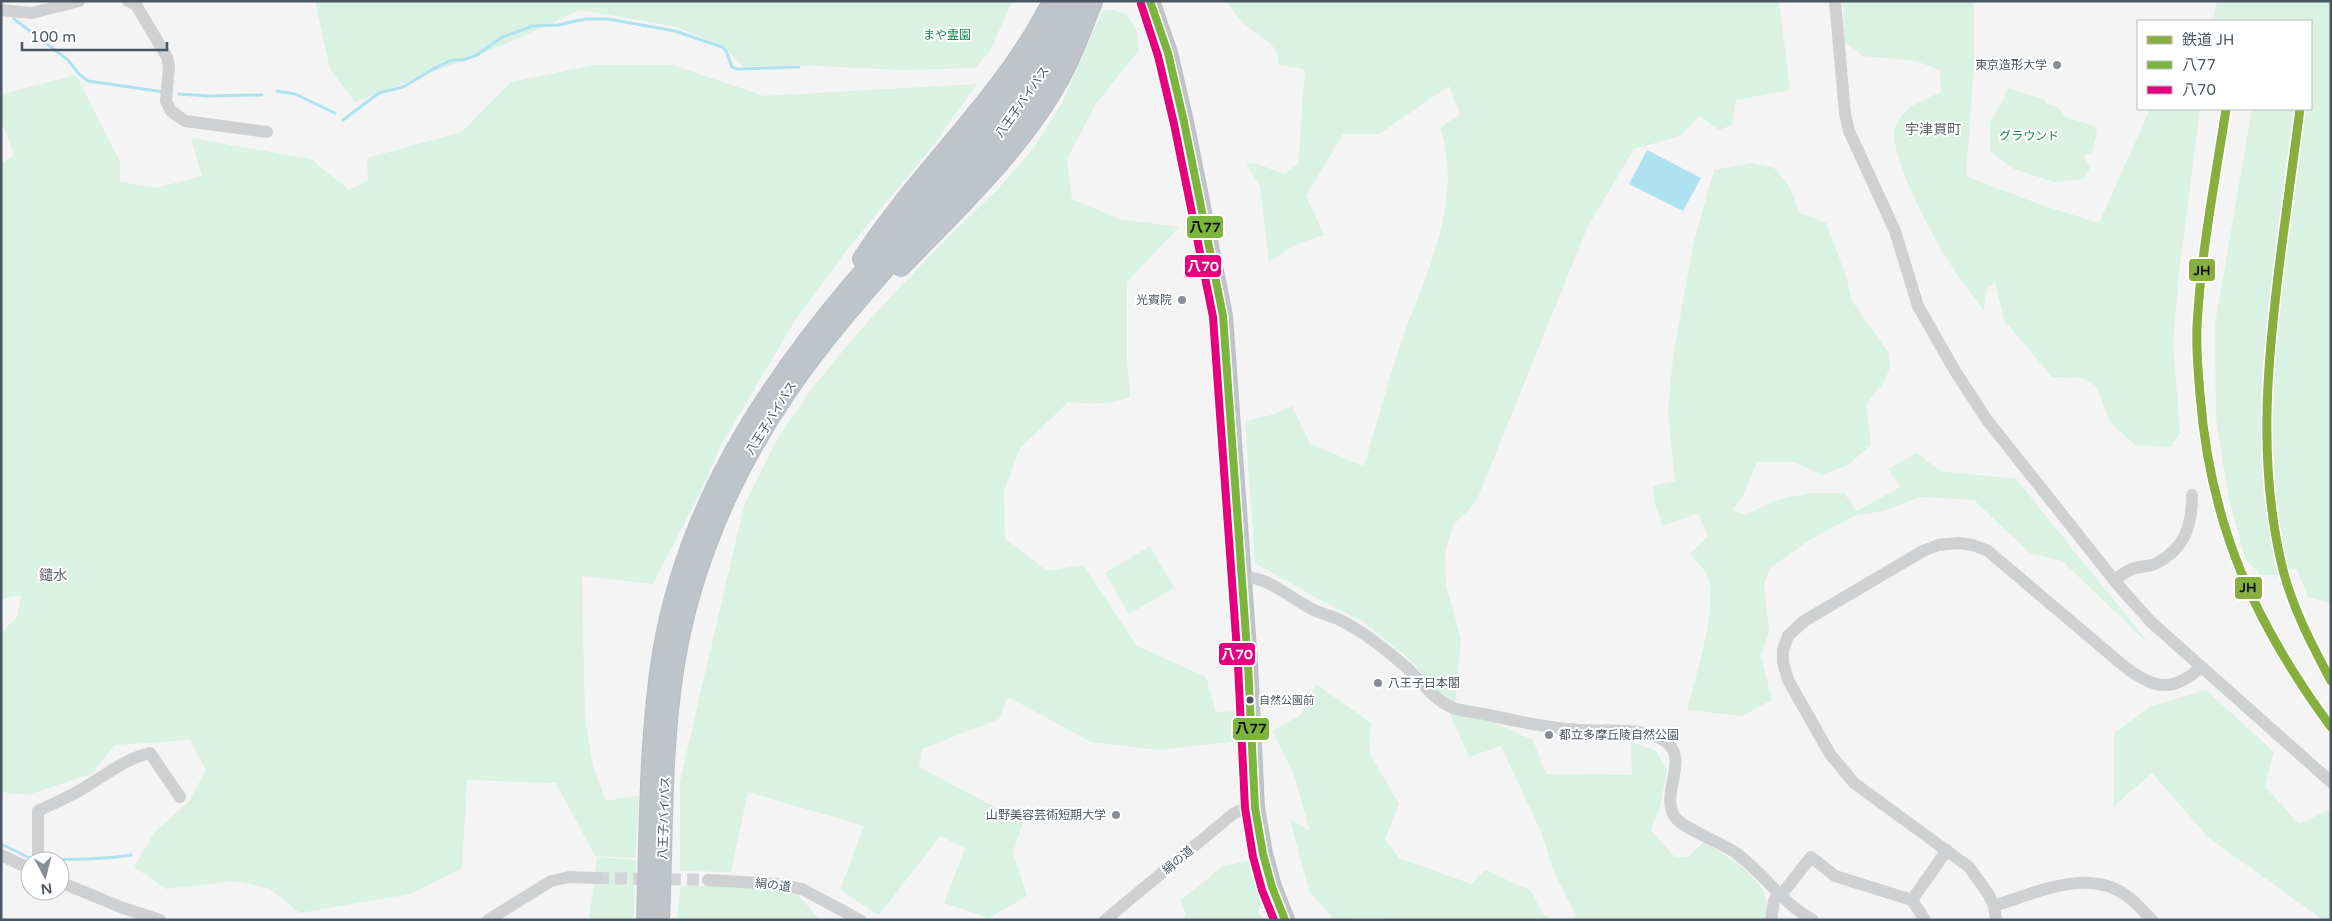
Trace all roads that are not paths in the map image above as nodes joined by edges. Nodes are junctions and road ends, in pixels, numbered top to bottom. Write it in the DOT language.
graph roads {
  1 [pos="79,1"];
  2 [pos="128,1"];
  3 [pos="1052,1"];
  4 [pos="1066,1"];
  5 [pos="1081,1"];
  6 [pos="1093,1"];
  7 [pos="1137,1"];
  8 [pos="1150,1"];
  9 [pos="1835,1"];
  10 [pos="1,10"];
  11 [pos="1168,53"];
  12 [pos="1003,119"];
  13 [pos="267,132"];
  14 [pos="827,315"];
  15 [pos="827,338"];
  16 [pos="2192,496"];
  17 [pos="1242,577"];
  18 [pos="2115,580"];
  19 [pos="2201,667"];
  20 [pos="2331,782"];
  21 [pos="180,796"];
  22 [pos="1255,808"];
  23 [pos="1947,850"];
  24 [pos="38,851"];
  25 [pos="1,855"];
  26 [pos="20,864"];
  27 [pos="597,878"];
  28 [pos="708,880"];
  29 [pos="70,886"];
  30 [pos="1778,894"];
  31 [pos="1912,900"];
  32 [pos="1994,906"];
  33 [pos="160,920"];
  34 [pos="488,920"];
  35 [pos="646,920"];
  36 [pos="660,920"];
  37 [pos="860,920"];
  38 [pos="1105,920"];
  39 [pos="1285,920"];
  40 [pos="1771,920"];
  41 [pos="1813,920"];
  42 [pos="1925,920"];
  43 [pos="1996,920"];
  44 [pos="2152,920"];
  1 -- 10 [label="street"];
  2 -- 13 [label="street"];
  3 -- 14 [label="highway"];
  4 -- 12 [label="highway, 八王子バイパス"];
  5 -- 12 [label="highway, 八王子バイパス"];
  6 -- 15 [label="highway"];
  7 -- 11 [label="highway"];
  8 -- 11 [label="highway"];
  9 -- 18 [label="street"];
  11 -- 17 [label="highway"];
  12 -- 14 [label="highway, 八王子バイパス"];
  12 -- 15 [label="highway, 八王子バイパス"];
  14 -- 35 [label="highway, 八王子バイパス"];
  15 -- 36 [label="highway, 八王子バイパス"];
  16 -- 18 [label="street"];
  17 -- 22 [label="highway"];
  17 -- 30 [label="street"];
  18 -- 19 [label="street"];
  19 -- 20 [label="street"];
  19 -- 23 [label="street"];
  21 -- 24 [label="street"];
  22 -- 38 [label="street, 絹の道"];
  22 -- 39 [label="highway"];
  23 -- 31 [label="street"];
  23 -- 32 [label="street"];
  25 -- 26 [label="street"];
  27 -- 34 [label="street"];
  28 -- 37 [label="street, 絹の道"];
  29 -- 33 [label="street"];
  30 -- 31 [label="street"];
  30 -- 40 [label="street"];
  30 -- 41 [label="street"];
  31 -- 42 [label="street"];
  32 -- 43 [label="street"];
  32 -- 44 [label="street"];
}
